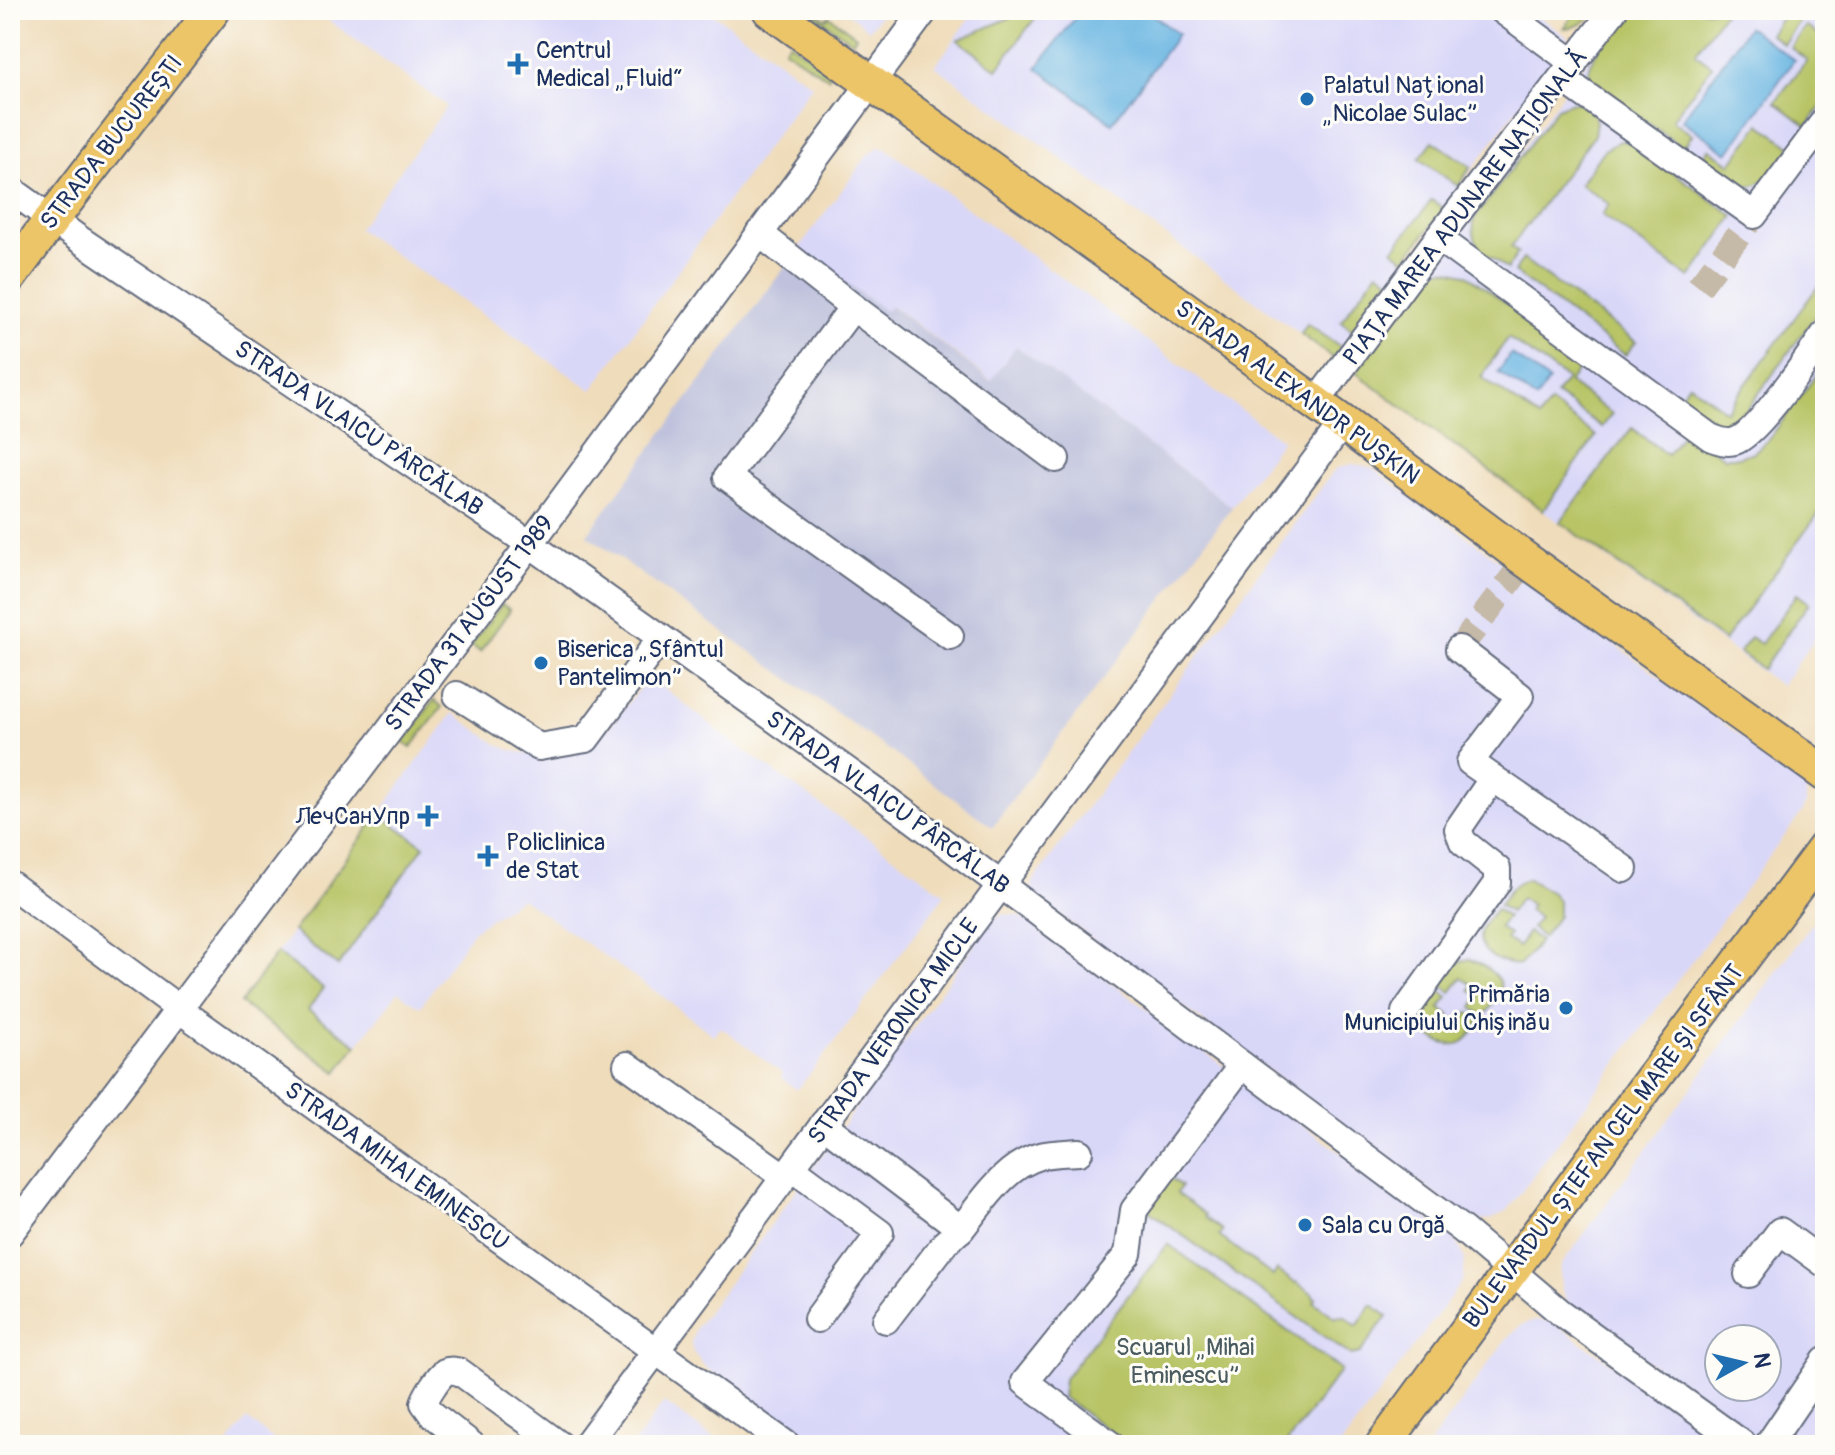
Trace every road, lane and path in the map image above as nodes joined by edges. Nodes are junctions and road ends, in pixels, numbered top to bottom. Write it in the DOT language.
graph roads {
  1 [pos="213,10"];
  2 [pos="770,10"];
  3 [pos="925,10"];
  4 [pos="1502,10"];
  5 [pos="1614,10"];
  6 [pos="1569,71"];
  7 [pos="872,84"];
  8 [pos="1825,120"];
  9 [pos="10,189"];
  10 [pos="52,219"];
  11 [pos="759,233"];
  12 [pos="1438,238"];
  13 [pos="10,276"];
  14 [pos="853,307"];
  15 [pos="1825,334"];
  16 [pos="1315,404"];
  17 [pos="1343,423"];
  18 [pos="1056,459"];
  19 [pos="530,544"];
  20 [pos="950,636"];
  21 [pos="661,638"];
  22 [pos="1459,649"];
  23 [pos="457,695"];
  24 [pos="1825,774"];
  25 [pos="1493,778"];
  26 [pos="1825,848"];
  27 [pos="1624,869"];
  28 [pos="10,884"];
  29 [pos="1001,885"];
  30 [pos="178,1009"];
  31 [pos="1405,1012"];
  32 [pos="627,1065"];
  33 [pos="1242,1065"];
  34 [pos="823,1124"];
  35 [pos="1079,1152"];
  36 [pos="789,1173"];
  37 [pos="961,1229"];
  38 [pos="10,1233"];
  39 [pos="1825,1264"];
  40 [pos="1512,1269"];
  41 [pos="1748,1274"];
  42 [pos="817,1319"];
  43 [pos="886,1320"];
  44 [pos="656,1351"];
  45 [pos="1825,1361"];
  46 [pos="472,1445"];
  47 [pos="560,1445"];
  48 [pos="586,1445"];
  49 [pos="787,1445"];
  50 [pos="1111,1445"];
  51 [pos="1383,1445"];
  52 [pos="1744,1445"];
  53 [pos="1768,1445"];
  1 -- 10 [label="main road, STRADA BUCUREȘTI"];
  2 -- 7 [label="main road, STRADA ALEXANDR PUȘKIN"];
  3 -- 7 [label="street, STRADA 31 AUGUST 1989"];
  4 -- 6 [label="street"];
  5 -- 6 [label="street, PIAȚA MAREA ADUNARE NAȚIONALĂ"];
  6 -- 8 [label="street"];
  6 -- 12 [label="street, PIAȚA MAREA ADUNARE NAȚIONALĂ"];
  7 -- 11 [label="street, STRADA 31 AUGUST 1989"];
  7 -- 16 [label="main road, STRADA ALEXANDR PUȘKIN"];
  9 -- 10 [label="street, STRADA VLAICU PÂRCĂLAB"];
  10 -- 13 [label="main road, STRADA BUCUREȘTI"];
  10 -- 19 [label="street, STRADA VLAICU PÂRCĂLAB"];
  11 -- 14 [label="street"];
  11 -- 19 [label="street, STRADA 31 AUGUST 1989"];
  12 -- 15 [label="street"];
  12 -- 16 [label="street, PIAȚA MAREA ADUNARE NAȚIONALĂ"];
  14 -- 18 [label="street"];
  14 -- 20 [label="street"];
  16 -- 17 [label="main road, STRADA ALEXANDR PUȘKIN"];
  17 -- 24 [label="main road, STRADA ALEXANDR PUȘKIN"];
  17 -- 29 [label="street, STRADA VERONICA MICLE"];
  19 -- 21 [label="street, STRADA VLAICU PÂRCĂLAB"];
  19 -- 30 [label="street, STRADA 31 AUGUST 1989"];
  21 -- 23 [label="street"];
  21 -- 29 [label="street, STRADA VLAICU PÂRCĂLAB"];
  22 -- 25 [label="street"];
  25 -- 27 [label="street"];
  25 -- 31 [label="street"];
  26 -- 40 [label="main road, BULEVARDUL ȘTEFAN CEL MARE ȘI SFÂNT"];
  28 -- 30 [label="street, STRADA MIHAI EMINESCU"];
  29 -- 33 [label="street, STRADA VLAICU PÂRCĂLAB"];
  29 -- 34 [label="street, STRADA VERONICA MICLE"];
  30 -- 38 [label="street, STRADA 31 AUGUST 1989"];
  30 -- 44 [label="street, STRADA MIHAI EMINESCU"];
  32 -- 36 [label="street"];
  33 -- 40 [label="street, STRADA VLAICU PÂRCĂLAB"];
  33 -- 50 [label="street"];
  34 -- 36 [label="street, STRADA VERONICA MICLE"];
  34 -- 37 [label="street"];
  35 -- 37 [label="street"];
  36 -- 42 [label="street"];
  36 -- 44 [label="street, STRADA VERONICA MICLE"];
  37 -- 43 [label="street"];
  39 -- 41 [label="street"];
  40 -- 51 [label="main road, BULEVARDUL ȘTEFAN CEL MARE ȘI SFÂNT"];
  40 -- 52 [label="street, STRADA VLAICU PÂRCĂLAB"];
  44 -- 48 [label="street, STRADA VERONICA MICLE"];
  44 -- 49 [label="street, STRADA MIHAI EMINESCU"];
  45 -- 53 [label="street"];
  46 -- 47 [label="street"];
}
